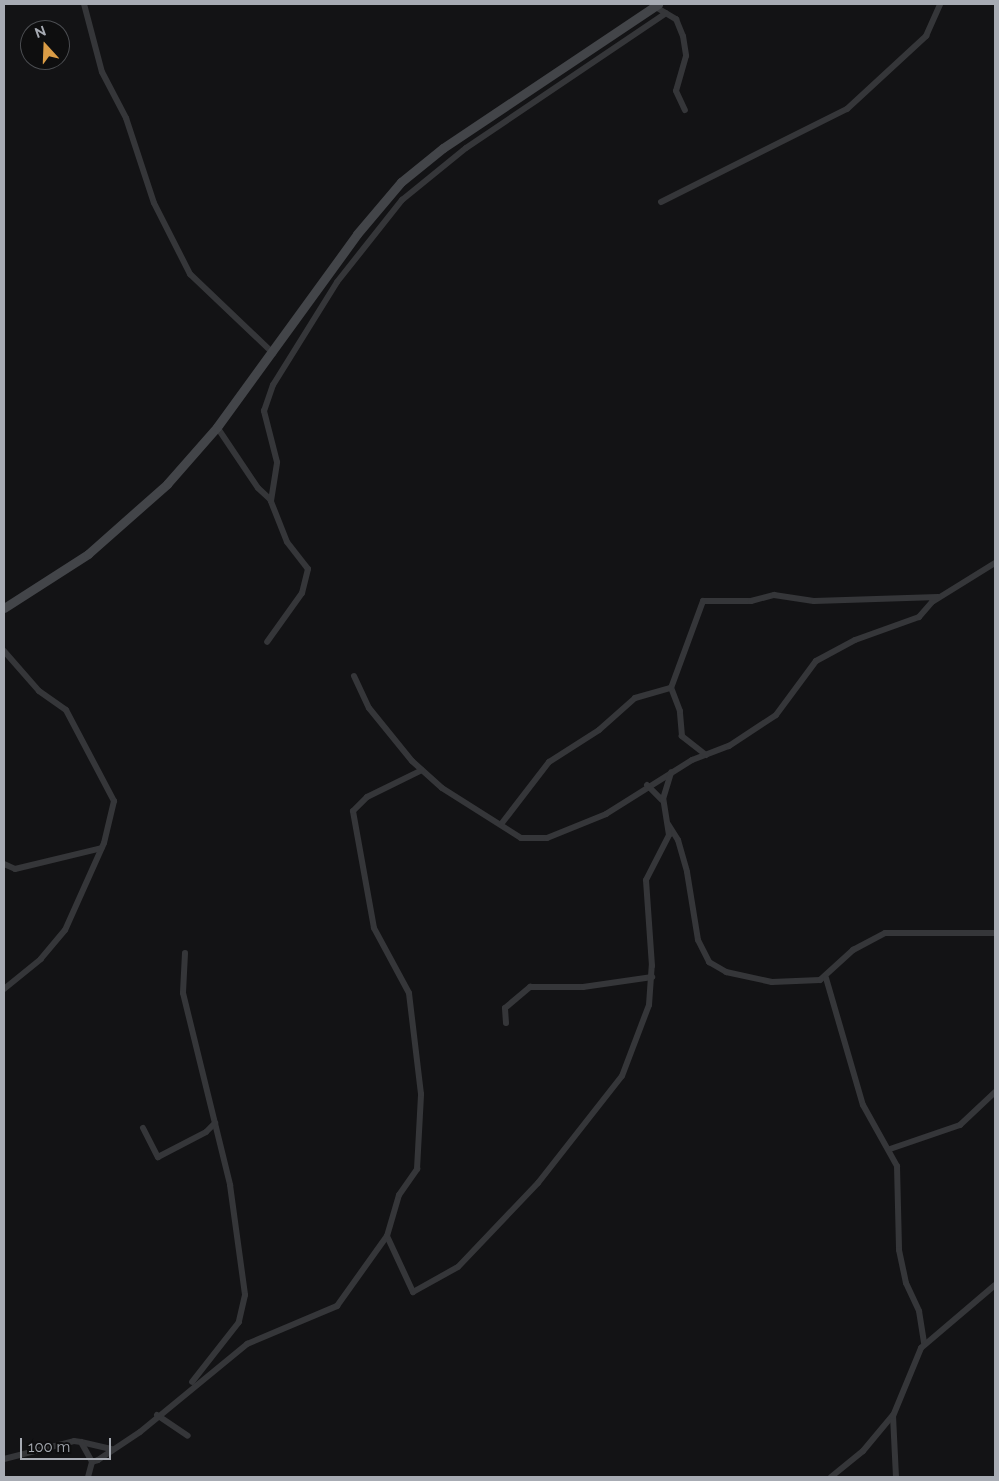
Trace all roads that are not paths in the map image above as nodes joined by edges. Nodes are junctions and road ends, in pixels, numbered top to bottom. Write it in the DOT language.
graph roads {
  1 [pos="84,4"];
  2 [pos="940,4"];
  3 [pos="656,5"];
  4 [pos="666,13"];
  5 [pos="685,110"];
  6 [pos="661,202"];
  7 [pos="273,353"];
  8 [pos="217,427"];
  9 [pos="271,501"];
  10 [pos="995,563"];
  11 [pos="940,597"];
  12 [pos="4,608"];
  13 [pos="267,642"];
  14 [pos="4,651"];
  15 [pos="354,676"];
  16 [pos="671,688"];
  17 [pos="706,755"];
  18 [pos="422,770"];
  19 [pos="671,772"];
  20 [pos="647,786"];
  21 [pos="663,801"];
  22 [pos="502,823"];
  23 [pos="667,824"];
  24 [pos="102,848"];
  25 [pos="4,864"];
  26 [pos="995,933"];
  27 [pos="185,953"];
  28 [pos="652,977"];
  29 [pos="826,978"];
  30 [pos="4,989"];
  31 [pos="506,1023"];
  32 [pos="995,1092"];
  33 [pos="215,1123"];
  34 [pos="142,1128"];
  35 [pos="890,1149"];
  36 [pos="387,1236"];
  37 [pos="995,1285"];
  38 [pos="924,1344"];
  39 [pos="191,1386"];
  40 [pos="157,1415"];
  41 [pos="893,1415"];
  42 [pos="188,1436"];
  43 [pos="81,1442"];
  44 [pos="111,1448"];
  45 [pos="4,1459"];
  46 [pos="92,1462"];
  47 [pos="88,1477"];
  48 [pos="831,1477"];
  49 [pos="896,1477"];
  1 -- 7 [label="street"];
  2 -- 6 [label="street"];
  3 -- 4 [label="street"];
  3 -- 7 [label="main road"];
  4 -- 5 [label="street"];
  4 -- 9 [label="street"];
  7 -- 8 [label="main road"];
  8 -- 9 [label="street"];
  8 -- 12 [label="main road"];
  9 -- 13 [label="street"];
  10 -- 11 [label="street"];
  11 -- 16 [label="street"];
  11 -- 17 [label="street"];
  14 -- 24 [label="street"];
  15 -- 18 [label="street"];
  16 -- 17 [label="street"];
  16 -- 22 [label="street"];
  17 -- 19 [label="street"];
  18 -- 22 [label="street"];
  18 -- 36 [label="street"];
  19 -- 20 [label="street"];
  19 -- 21 [label="street"];
  20 -- 21 [label="street"];
  20 -- 22 [label="street"];
  21 -- 23 [label="street"];
  23 -- 28 [label="street"];
  23 -- 29 [label="street"];
  24 -- 25 [label="street"];
  24 -- 30 [label="street"];
  26 -- 29 [label="street"];
  27 -- 33 [label="street"];
  28 -- 31 [label="street"];
  28 -- 36 [label="street"];
  29 -- 35 [label="street"];
  32 -- 35 [label="street"];
  33 -- 34 [label="street"];
  33 -- 39 [label="street"];
  35 -- 38 [label="street"];
  36 -- 39 [label="street"];
  37 -- 38 [label="street"];
  38 -- 41 [label="street"];
  39 -- 40 [label="street"];
  40 -- 42 [label="street"];
  40 -- 44 [label="street"];
  41 -- 48 [label="street"];
  41 -- 49 [label="street"];
  43 -- 44 [label="street"];
  43 -- 45 [label="street"];
  43 -- 46 [label="street"];
  44 -- 46 [label="street"];
  46 -- 47 [label="street"];
}
